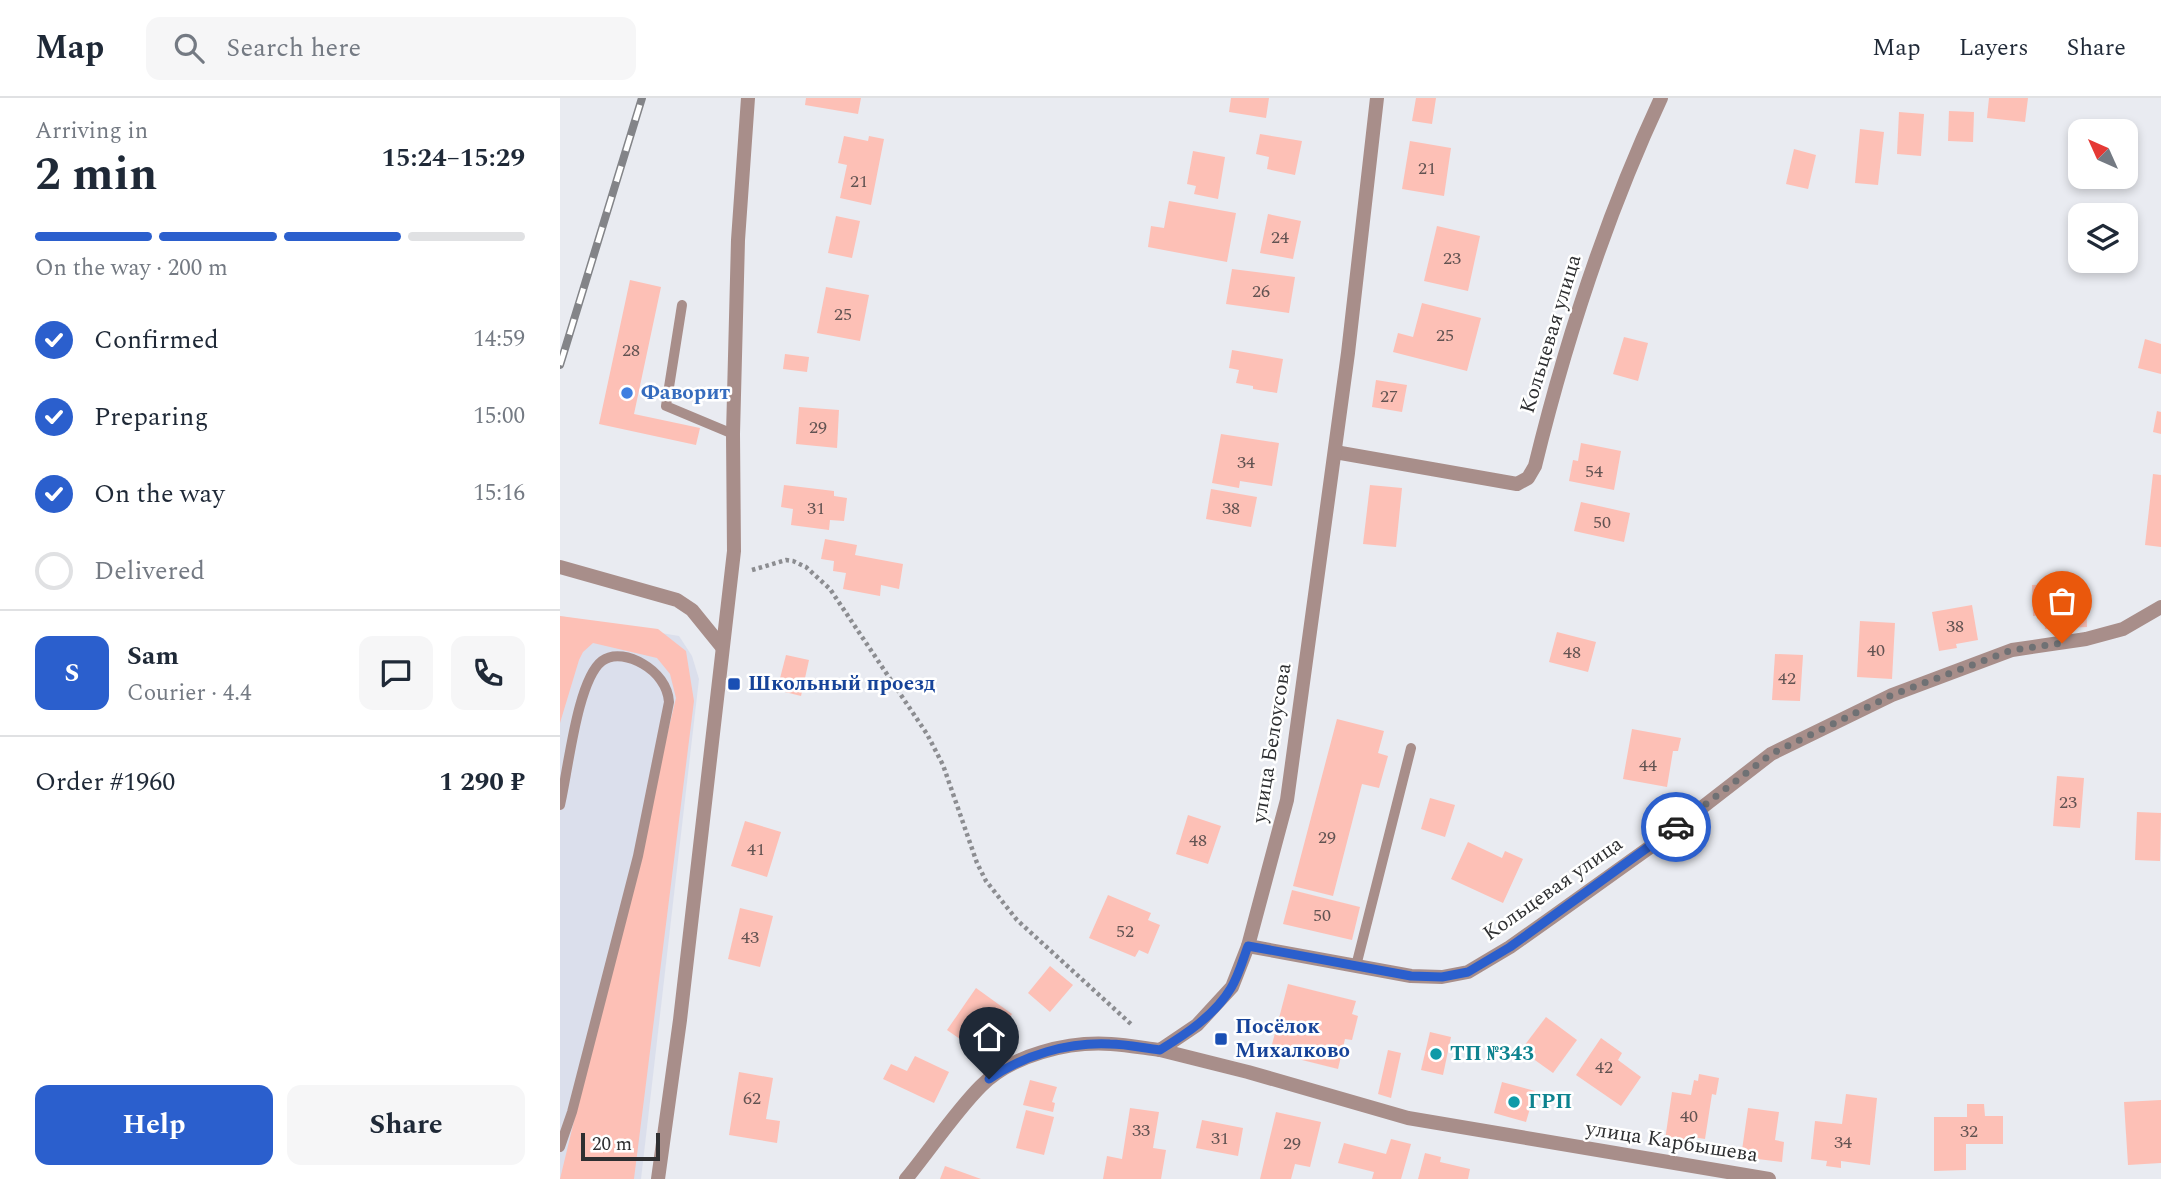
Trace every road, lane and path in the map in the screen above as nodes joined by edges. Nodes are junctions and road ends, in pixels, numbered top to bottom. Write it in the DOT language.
graph roads {
  1 [pos="748,98"];
  2 [pos="1377,98"];
  3 [pos="1661,98"];
  4 [pos="682,305"];
  5 [pos="733,434"];
  6 [pos="1335,452"];
  7 [pos="560,567"];
  8 [pos="731,576"];
  9 [pos="2161,607"];
  10 [pos="722,647"];
  11 [pos="1411,748"];
  12 [pos="560,805"];
  13 [pos="1248,946"];
  14 [pos="1356,966"];
  15 [pos="1160,1050"];
  16 [pos="560,1147"];
  17 [pos="1723,1176"];
  18 [pos="658,1179"];
  19 [pos="906,1179"];
  20 [pos="1769,1179"];
  1 -- 5 [label="street"];
  2 -- 6 [label="street, улица Белоусова"];
  3 -- 6 [label="street, Кольцевая улица"];
  4 -- 5 [label="lane"];
  5 -- 8 [label="street"];
  6 -- 13 [label="street, улица Белоусова"];
  7 -- 10 [label="street"];
  8 -- 10 [label="street"];
  8 -- 15 [label="path"];
  9 -- 14 [label="street, Кольцевая улица"];
  10 -- 18 [label="street"];
  11 -- 14 [label="lane"];
  12 -- 16 [label="lane"];
  13 -- 14 [label="street, Кольцевая улица"];
  13 -- 15 [label="street, улица Белоусова"];
  15 -- 17 [label="street, улица Карбышева"];
  15 -- 19 [label="street"];
  17 -- 20 [label="street, улица Карбышева"];
}
